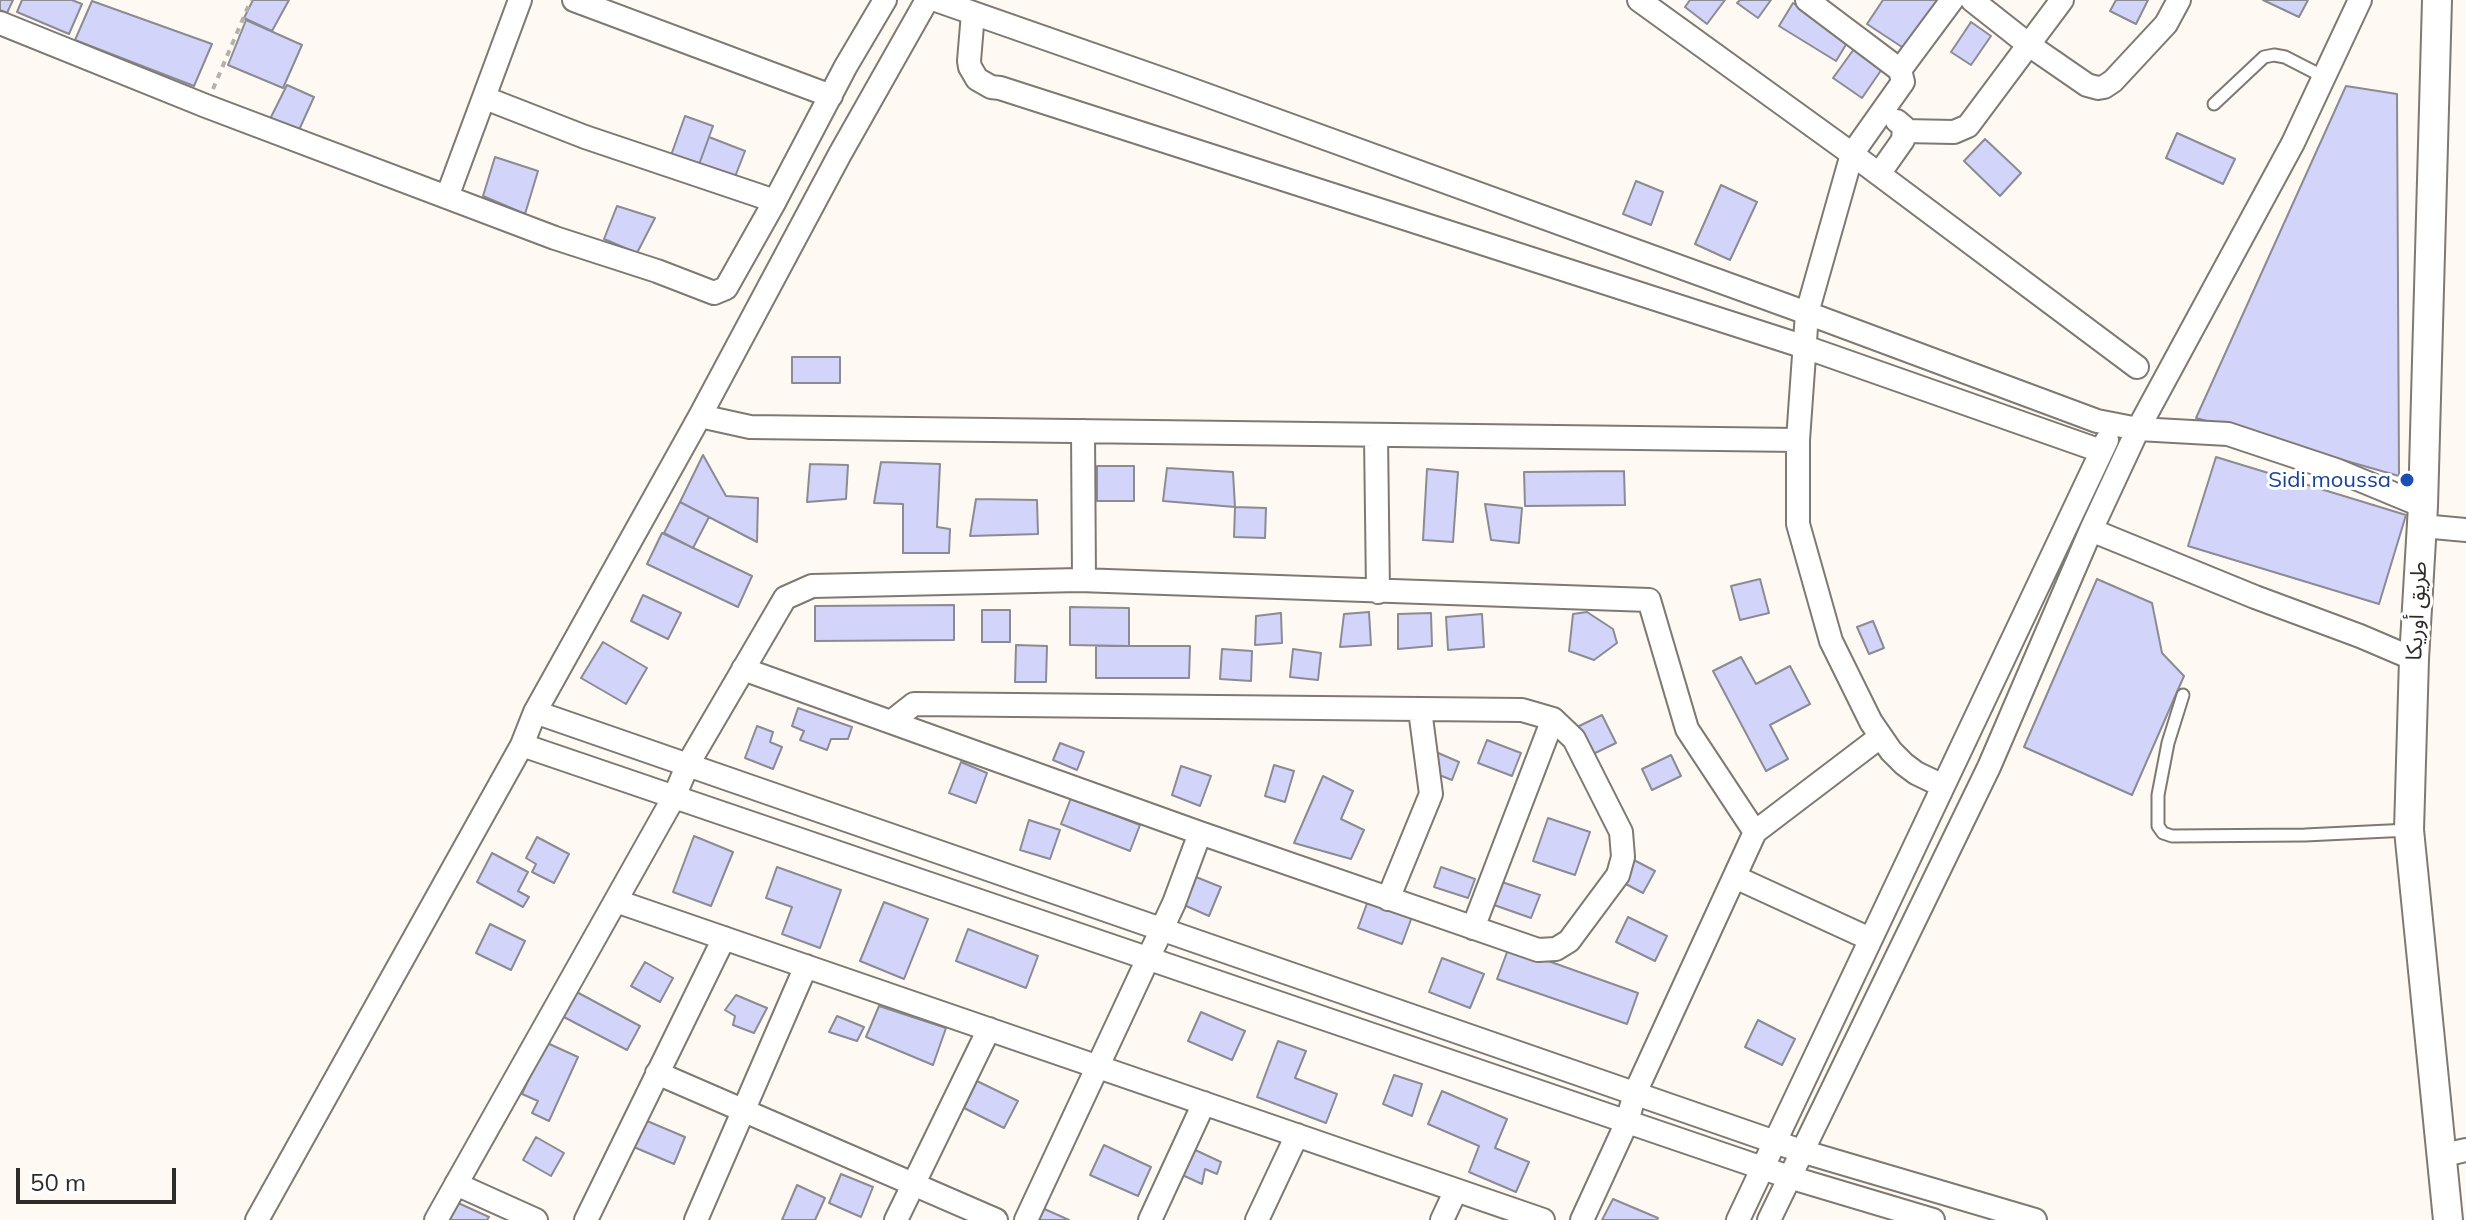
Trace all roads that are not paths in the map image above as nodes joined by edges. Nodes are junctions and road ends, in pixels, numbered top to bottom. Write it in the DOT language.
graph roads {
  1 [pos="520,0"];
  2 [pos="574,0"];
  3 [pos="885,0"];
  4 [pos="927,0"];
  5 [pos="936,0"];
  6 [pos="1639,0"];
  7 [pos="1807,0"];
  8 [pos="1952,0"];
  9 [pos="1972,0"];
  10 [pos="2062,0"];
  11 [pos="2179,0"];
  12 [pos="2360,0"];
  13 [pos="2437,0"];
  14 [pos="973,13"];
  15 [pos="0,23"];
  16 [pos="2029,45"];
  17 [pos="1900,70"];
  18 [pos="2324,77"];
  19 [pos="831,96"];
  20 [pos="485,98"];
  21 [pos="2214,104"];
  22 [pos="1883,112"];
  23 [pos="1904,131"];
  24 [pos="1852,154"];
  25 [pos="1879,174"];
  26 [pos="447,197"];
  27 [pos="775,201"];
  28 [pos="1807,313"];
  29 [pos="1805,347"];
  30 [pos="2137,367"];
  31 [pos="700,416"];
  32 [pos="2114,425"];
  33 [pos="2138,429"];
  34 [pos="1083,431"];
  35 [pos="1376,436"];
  36 [pos="1798,440"];
  37 [pos="2101,451"];
  38 [pos="2423,516"];
  39 [pos="2091,530"];
  40 [pos="2466,530"];
  41 [pos="1084,580"];
  42 [pos="1378,592"];
  43 [pos="2414,659"];
  44 [pos="743,669"];
  45 [pos="2183,695"];
  46 [pos="1420,710"];
  47 [pos="535,712"];
  48 [pos="1553,719"];
  49 [pos="891,722"];
  50 [pos="1880,737"];
  51 [pos="522,745"];
  52 [pos="1958,754"];
  53 [pos="688,764"];
  54 [pos="1989,767"];
  55 [pos="1943,786"];
  56 [pos="674,797"];
  57 [pos="1923,826"];
  58 [pos="2409,830"];
  59 [pos="1755,832"];
  60 [pos="1200,833"];
  61 [pos="1954,841"];
  62 [pos="1735,877"];
  63 [pos="1388,899"];
  64 [pos="616,901"];
  65 [pos="1473,928"];
  66 [pos="1162,929"];
  67 [pos="724,938"];
  68 [pos="1870,939"];
  69 [pos="1148,959"];
  70 [pos="806,966"];
  71 [pos="989,1029"];
  72 [pos="1097,1066"];
  73 [pos="657,1073"];
  74 [pos="1635,1093"];
  75 [pos="1204,1103"];
  76 [pos="744,1111"];
  77 [pos="1627,1122"];
  78 [pos="1297,1135"];
  79 [pos="1774,1142"];
  80 [pos="1801,1151"];
  81 [pos="2453,1153"];
  82 [pos="1761,1168"];
  83 [pos="1789,1177"];
  84 [pos="456,1184"];
  85 [pos="914,1184"];
  86 [pos="1456,1190"];
  87 [pos="259,1219"];
  88 [pos="436,1220"];
  89 [pos="536,1220"];
  90 [pos="586,1220"];
  91 [pos="696,1220"];
  92 [pos="896,1220"];
  93 [pos="996,1220"];
  94 [pos="1026,1220"];
  95 [pos="1150,1220"];
  96 [pos="1257,1220"];
  97 [pos="1442,1220"];
  98 [pos="1543,1220"];
  99 [pos="1582,1220"];
  100 [pos="1738,1220"];
  101 [pos="1769,1220"];
  102 [pos="1933,1220"];
  103 [pos="2035,1220"];
  104 [pos="2448,1220"];
  1 -- 20 [label="street"];
  2 -- 19 [label="street"];
  3 -- 19 [label="street"];
  4 -- 31 [label="street"];
  5 -- 14 [label="street"];
  6 -- 24 [label="street"];
  7 -- 17 [label="street"];
  8 -- 17 [label="street"];
  9 -- 16 [label="street"];
  10 -- 16 [label="street"];
  11 -- 16 [label="street"];
  12 -- 18 [label="street"];
  13 -- 38 [label="street, طريق أوريكا"];
  14 -- 28 [label="street"];
  14 -- 29 [label="street"];
  15 -- 26 [label="street"];
  16 -- 23 [label="street"];
  17 -- 22 [label="street"];
  18 -- 21 [label="lane"];
  18 -- 33 [label="street"];
  19 -- 27 [label="street"];
  20 -- 26 [label="street"];
  20 -- 27 [label="street"];
  22 -- 23 [label="street"];
  22 -- 24 [label="street"];
  23 -- 25 [label="street"];
  24 -- 25 [label="street"];
  24 -- 28 [label="street"];
  25 -- 30 [label="street"];
  26 -- 27 [label="street"];
  28 -- 29 [label="street"];
  28 -- 32 [label="street"];
  29 -- 36 [label="street"];
  29 -- 37 [label="street"];
  31 -- 34 [label="street"];
  31 -- 47 [label="street"];
  32 -- 33 [label="street"];
  32 -- 37 [label="street"];
  33 -- 38 [label="street"];
  33 -- 39 [label="street"];
  34 -- 35 [label="street"];
  34 -- 41 [label="street"];
  35 -- 36 [label="street"];
  35 -- 42 [label="street"];
  36 -- 50 [label="street"];
  37 -- 52 [label="street"];
  38 -- 40 [label="street"];
  38 -- 43 [label="street, طريق أوريكا"];
  39 -- 43 [label="street"];
  39 -- 54 [label="street"];
  41 -- 42 [label="street"];
  41 -- 44 [label="street"];
  42 -- 59 [label="street"];
  43 -- 58 [label="street, طريق أوريكا"];
  44 -- 49 [label="street"];
  44 -- 53 [label="street"];
  45 -- 58 [label="lane"];
  46 -- 48 [label="street"];
  46 -- 49 [label="street"];
  46 -- 63 [label="street"];
  47 -- 51 [label="street"];
  47 -- 53 [label="street"];
  48 -- 65 [label="street"];
  48 -- 65 [label="street"];
  49 -- 60 [label="street"];
  50 -- 55 [label="street"];
  50 -- 59 [label="street"];
  51 -- 56 [label="street"];
  51 -- 87 [label="street"];
  52 -- 54 [label="street"];
  52 -- 55 [label="street"];
  53 -- 56 [label="street"];
  53 -- 66 [label="street"];
  54 -- 61 [label="street"];
  55 -- 57 [label="street"];
  56 -- 64 [label="street"];
  56 -- 69 [label="street"];
  57 -- 61 [label="street"];
  57 -- 68 [label="street"];
  58 -- 81 [label="street, طريق أوريكا"];
  59 -- 62 [label="street"];
  60 -- 63 [label="street"];
  60 -- 66 [label="street"];
  61 -- 80 [label="street"];
  62 -- 68 [label="street"];
  62 -- 74 [label="street"];
  63 -- 65 [label="street"];
  64 -- 67 [label="street"];
  64 -- 84 [label="street"];
  66 -- 69 [label="street"];
  66 -- 74 [label="street"];
  67 -- 70 [label="street"];
  67 -- 73 [label="street"];
  68 -- 79 [label="street"];
  69 -- 72 [label="street"];
  69 -- 77 [label="street"];
  70 -- 71 [label="street"];
  70 -- 76 [label="street"];
  71 -- 72 [label="street"];
  71 -- 85 [label="street"];
  72 -- 75 [label="street"];
  72 -- 94 [label="street"];
  73 -- 76 [label="street"];
  73 -- 90 [label="street"];
  74 -- 77 [label="street"];
  74 -- 79 [label="street"];
  75 -- 78 [label="street"];
  75 -- 95 [label="street"];
  76 -- 85 [label="street"];
  76 -- 91 [label="street"];
  77 -- 82 [label="street"];
  77 -- 99 [label="street"];
  78 -- 86 [label="street"];
  78 -- 96 [label="street"];
  79 -- 80 [label="street"];
  79 -- 82 [label="street"];
  80 -- 83 [label="street"];
  80 -- 103 [label="street"];
  81 -- 104 [label="street, طريق أوريكا"];
  82 -- 83 [label="street"];
  82 -- 100 [label="street"];
  83 -- 101 [label="street"];
  83 -- 102 [label="street"];
  84 -- 88 [label="street"];
  84 -- 89 [label="street"];
  85 -- 92 [label="street"];
  85 -- 93 [label="street"];
  86 -- 97 [label="street"];
  86 -- 98 [label="street"];
}
